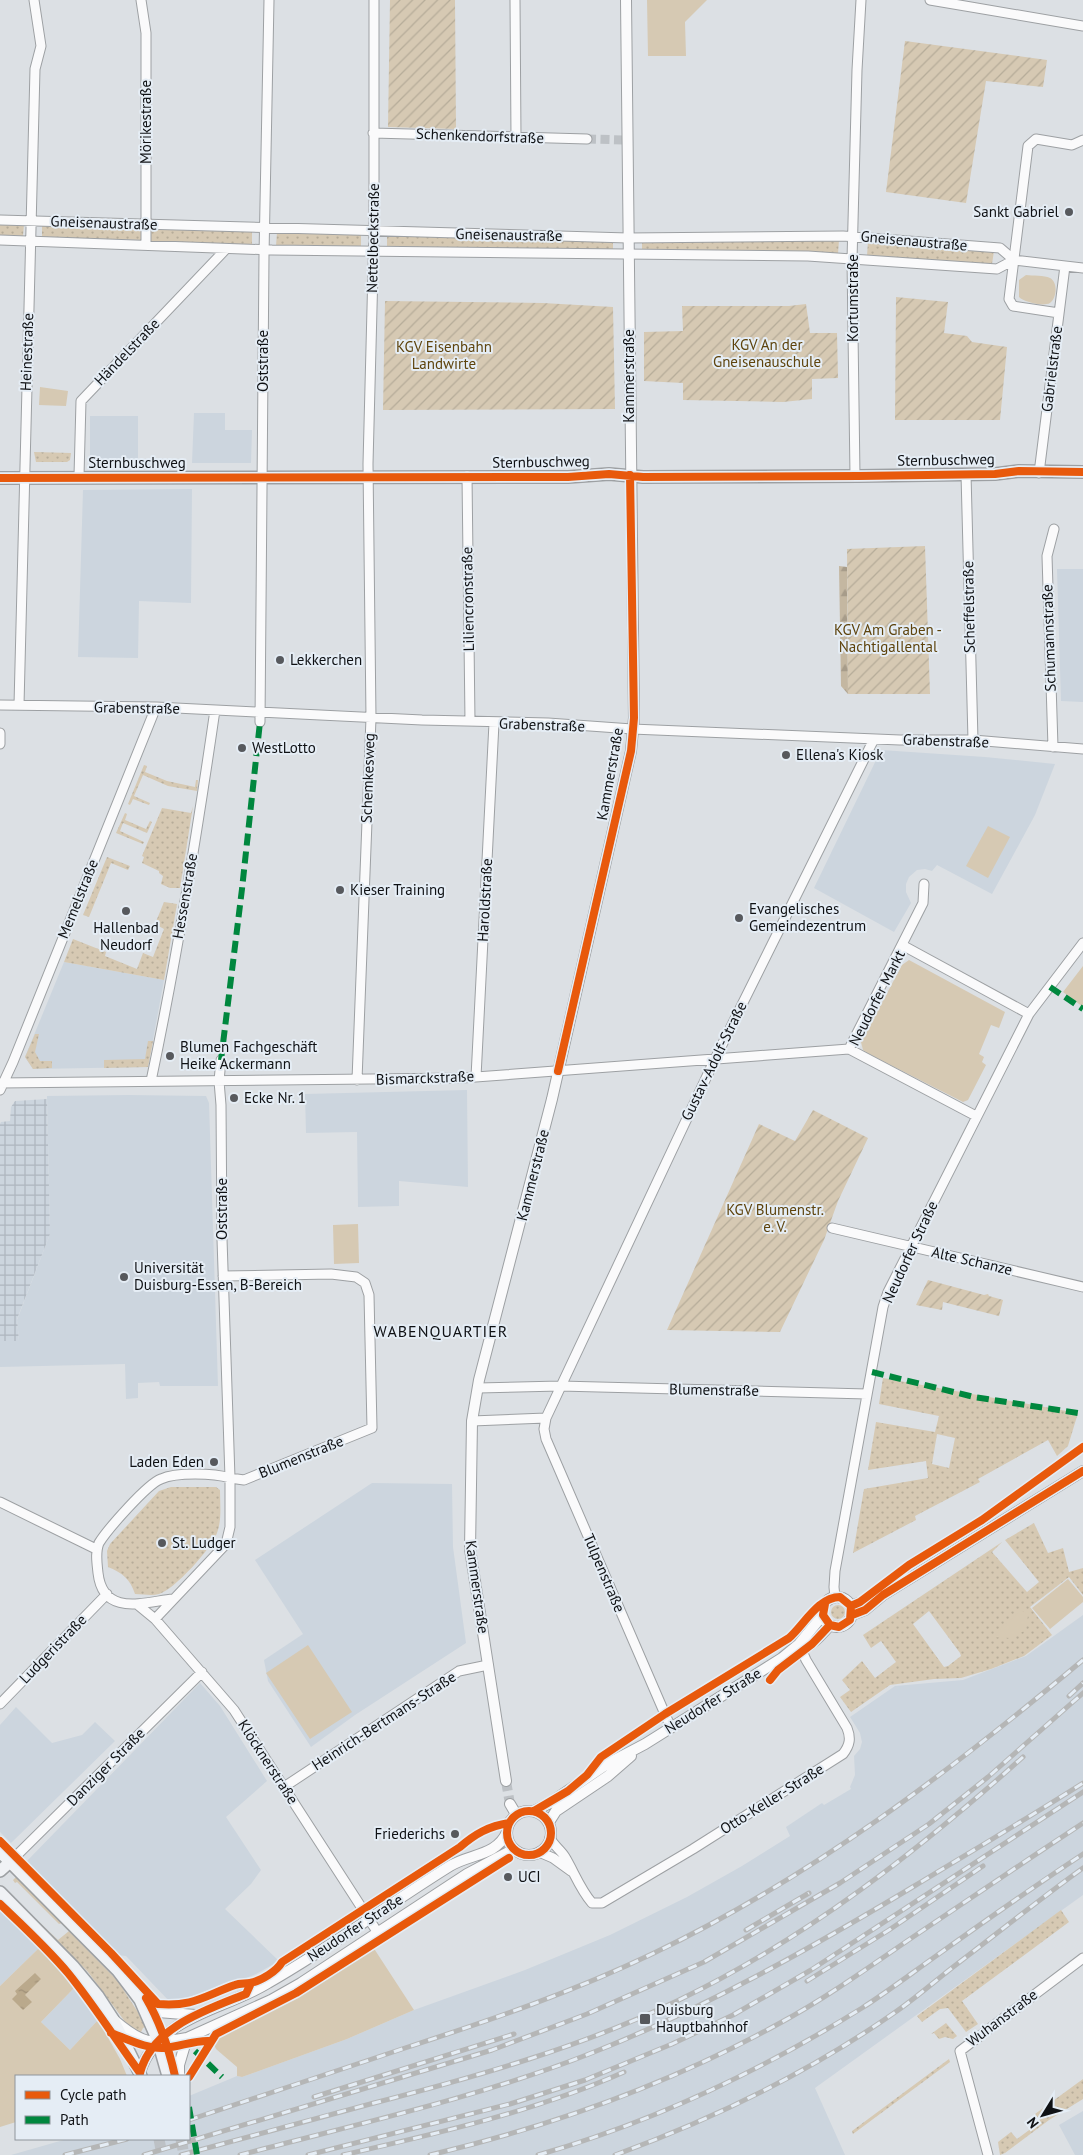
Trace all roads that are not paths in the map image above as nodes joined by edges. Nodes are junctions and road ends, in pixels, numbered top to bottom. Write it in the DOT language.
graph roads {
  1 [pos="34,0"];
  2 [pos="141,0"];
  3 [pos="269,0"];
  4 [pos="374,0"];
  5 [pos="515,0"];
  6 [pos="626,0"];
  7 [pos="861,0"];
  8 [pos="930,0"];
  9 [pos="1083,26"];
  10 [pos="373,133"];
  11 [pos="516,137"];
  12 [pos="587,139"];
  13 [pos="1083,140"];
  14 [pos="0,220"];
  15 [pos="32,221"];
  16 [pos="146,224"];
  17 [pos="264,228"];
  18 [pos="374,231"];
  19 [pos="853,236"];
  20 [pos="628,238"];
  21 [pos="0,240"];
  22 [pos="31,241"];
  23 [pos="146,245"];
  24 [pos="226,249"];
  25 [pos="264,250"];
  26 [pos="373,252"];
  27 [pos="628,253"];
  28 [pos="852,260"];
  29 [pos="1014,260"];
  30 [pos="1064,266"];
  31 [pos="1083,268"];
  32 [pos="1059,313"];
  33 [pos="1040,472"];
  34 [pos="1083,472"];
  35 [pos="966,474"];
  36 [pos="630,475"];
  37 [pos="79,476"];
  38 [pos="261,476"];
  39 [pos="368,476"];
  40 [pos="467,476"];
  41 [pos="855,476"];
  42 [pos="23,477"];
  43 [pos="0,478"];
  44 [pos="1054,529"];
  45 [pos="0,705"];
  46 [pos="19,705"];
  47 [pos="156,707"];
  48 [pos="215,710"];
  49 [pos="261,712"];
  50 [pos="370,718"];
  51 [pos="470,721"];
  52 [pos="260,722"];
  53 [pos="494,723"];
  54 [pos="632,729"];
  55 [pos="0,733"];
  56 [pos="874,739"];
  57 [pos="973,740"];
  58 [pos="0,744"];
  59 [pos="1053,747"];
  60 [pos="1083,749"];
  61 [pos="924,884"];
  62 [pos="1083,942"];
  63 [pos="902,945"];
  64 [pos="1028,1014"];
  65 [pos="849,1049"];
  66 [pos="714,1059"];
  67 [pos="221,1060"];
  68 [pos="558,1071"];
  69 [pos="476,1077"];
  70 [pos="357,1080"];
  71 [pos="150,1081"];
  72 [pos="219,1081"];
  73 [pos="1,1085"];
  74 [pos="976,1116"];
  75 [pos="832,1228"];
  76 [pos="911,1246"];
  77 [pos="223,1276"];
  78 [pos="1083,1287"];
  79 [pos="560,1386"];
  80 [pos="478,1388"];
  81 [pos="867,1394"];
  82 [pos="546,1418"];
  83 [pos="472,1421"];
  84 [pos="1083,1471"];
  85 [pos="230,1478"];
  86 [pos="2,1506"];
  87 [pos="96,1549"];
  88 [pos="106,1594"];
  89 [pos="835,1597"];
  90 [pos="173,1599"];
  91 [pos="138,1605"];
  92 [pos="852,1611"];
  93 [pos="823,1615"];
  94 [pos="154,1619"];
  95 [pos="830,1625"];
  96 [pos="801,1648"];
  97 [pos="488,1665"];
  98 [pos="202,1672"];
  99 [pos="0,1704"];
  100 [pos="670,1728"];
  101 [pos="645,1744"];
  102 [pos="506,1781"];
  103 [pos="284,1787"];
  104 [pos="510,1804"];
  105 [pos="534,1811"];
  106 [pos="516,1814"];
  107 [pos="549,1822"];
  108 [pos="507,1832"];
  109 [pos="550,1838"];
  110 [pos="514,1849"];
  111 [pos="0,1852"];
  112 [pos="539,1852"];
  113 [pos="10,1862"];
  114 [pos="0,1871"];
  115 [pos="571,1871"];
  116 [pos="2,1896"];
  117 [pos="369,1919"];
  118 [pos="378,1933"];
  119 [pos="1083,1958"];
  120 [pos="146,2011"];
  121 [pos="195,2015"];
  122 [pos="113,2019"];
  123 [pos="187,2038"];
  124 [pos="158,2041"];
  125 [pos="140,2075"];
  126 [pos="168,2075"];
  127 [pos="178,2075"];
  128 [pos="988,2155"];
  1 -- 15 [label="street, Heinestraße"];
  2 -- 16 [label="street, Mörikestraße"];
  3 -- 17 [label="street, Oststraße"];
  4 -- 10 [label="street, Nettelbeckstraße"];
  5 -- 11 [label="street"];
  6 -- 20 [label="street, Kammerstraße"];
  7 -- 19 [label="street, Kortumstraße"];
  8 -- 9 [label="street"];
  10 -- 11 [label="street, Schenkendorfstraße"];
  10 -- 18 [label="street, Nettelbeckstraße"];
  11 -- 12 [label="street, Schenkendorfstraße"];
  13 -- 29 [label="street"];
  14 -- 15 [label="street, Gneisenaustraße"];
  15 -- 16 [label="street, Gneisenaustraße"];
  15 -- 22 [label="street, Heinestraße"];
  16 -- 17 [label="street, Gneisenaustraße"];
  16 -- 23 [label="street, Mörikestraße"];
  17 -- 18 [label="street, Gneisenaustraße"];
  17 -- 25 [label="street, Oststraße"];
  18 -- 20 [label="street, Gneisenaustraße"];
  18 -- 26 [label="street, Nettelbeckstraße"];
  19 -- 20 [label="street, Gneisenaustraße"];
  19 -- 28 [label="street, Kortumstraße"];
  19 -- 29 [label="street, Gneisenaustraße"];
  20 -- 27 [label="street, Kammerstraße"];
  21 -- 22 [label="street, Gneisenaustraße"];
  22 -- 23 [label="street, Gneisenaustraße"];
  22 -- 42 [label="street, Heinestraße"];
  23 -- 24 [label="street, Gneisenaustraße"];
  24 -- 25 [label="street, Gneisenaustraße"];
  24 -- 37 [label="street, Händelstraße"];
  25 -- 26 [label="street, Gneisenaustraße"];
  25 -- 38 [label="street, Oststraße"];
  26 -- 27 [label="street, Gneisenaustraße"];
  26 -- 39 [label="street, Nettelbeckstraße"];
  27 -- 28 [label="street, Gneisenaustraße"];
  27 -- 36 [label="street, Kammerstraße"];
  28 -- 29 [label="street, Gneisenaustraße"];
  28 -- 41 [label="street, Kortumstraße"];
  29 -- 30 [label="street, Gneisenaustraße"];
  29 -- 32 [label="street"];
  30 -- 31 [label="street, Gneisenaustraße"];
  30 -- 32 [label="street, Gabrielstraße"];
  32 -- 33 [label="street, Gabrielstraße"];
  33 -- 34 [label="main road, Sternbuschweg"];
  33 -- 35 [label="main road, Sternbuschweg"];
  35 -- 41 [label="main road, Sternbuschweg"];
  35 -- 57 [label="street, Scheffelstraße"];
  36 -- 40 [label="main road, Sternbuschweg"];
  36 -- 41 [label="main road, Sternbuschweg"];
  36 -- 54 [label="street, Kammerstraße"];
  37 -- 38 [label="main road, Sternbuschweg"];
  37 -- 42 [label="main road, Sternbuschweg"];
  38 -- 39 [label="main road, Sternbuschweg"];
  38 -- 49 [label="street, Oststraße"];
  39 -- 40 [label="main road, Sternbuschweg"];
  39 -- 50 [label="street, Schemkesweg"];
  40 -- 51 [label="street, Liliencronstraße"];
  42 -- 43 [label="main road, Sternbuschweg"];
  42 -- 46 [label="street, Heinestraße"];
  44 -- 59 [label="street, Schumannstraße"];
  45 -- 46 [label="street, Grabenstraße"];
  46 -- 47 [label="street, Grabenstraße"];
  47 -- 48 [label="street, Grabenstraße"];
  47 -- 73 [label="street, Memelstraße"];
  48 -- 49 [label="street, Grabenstraße"];
  48 -- 71 [label="street, Hessenstraße"];
  49 -- 50 [label="street, Grabenstraße"];
  49 -- 52 [label="street, Oststraße"];
  50 -- 51 [label="street, Grabenstraße"];
  50 -- 70 [label="street, Schemkesweg"];
  51 -- 53 [label="street, Grabenstraße"];
  53 -- 54 [label="street, Grabenstraße"];
  53 -- 69 [label="street, Haroldstraße"];
  54 -- 56 [label="street, Grabenstraße"];
  54 -- 68 [label="street, Kammerstraße"];
  55 -- 58 [label="street"];
  56 -- 57 [label="street, Grabenstraße"];
  56 -- 66 [label="street, Gustav-Adolf-Straße"];
  57 -- 59 [label="street, Grabenstraße"];
  59 -- 60 [label="street, Grabenstraße"];
  61 -- 63 [label="street"];
  62 -- 64 [label="street, Neudorfer Straße"];
  63 -- 64 [label="street, Neudorfer Markt"];
  63 -- 65 [label="street, Neudorfer Markt"];
  64 -- 74 [label="street, Neudorfer Straße"];
  65 -- 66 [label="street, Bismarckstraße"];
  65 -- 74 [label="street, Neudorfer Markt"];
  66 -- 68 [label="street, Bismarckstraße"];
  66 -- 79 [label="street, Gustav-Adolf-Straße"];
  67 -- 72 [label="street, Oststraße"];
  68 -- 69 [label="street, Bismarckstraße"];
  68 -- 80 [label="street, Kammerstraße"];
  69 -- 70 [label="street, Bismarckstraße"];
  70 -- 72 [label="street, Bismarckstraße"];
  71 -- 72 [label="street, Bismarckstraße"];
  71 -- 73 [label="street, Bismarckstraße"];
  72 -- 77 [label="street, Oststraße"];
  74 -- 76 [label="street, Neudorfer Straße"];
  75 -- 76 [label="street, Alte Schanze"];
  76 -- 78 [label="street, Alte Schanze"];
  76 -- 81 [label="street, Neudorfer Straße"];
  77 -- 85 [label="street, Oststraße"];
  77 -- 85 [label="street, Blumenstraße"];
  79 -- 80 [label="street, Blumenstraße"];
  79 -- 81 [label="street, Blumenstraße"];
  79 -- 82 [label="street"];
  80 -- 83 [label="street, Kammerstraße"];
  81 -- 89 [label="street, Neudorfer Straße"];
  82 -- 83 [label="street"];
  82 -- 100 [label="street, Tulpenstraße"];
  83 -- 97 [label="street, Kammerstraße"];
  84 -- 92 [label="street"];
  85 -- 87 [label="street"];
  85 -- 90 [label="street"];
  86 -- 87 [label="street"];
  87 -- 88 [label="street"];
  88 -- 91 [label="street"];
  88 -- 99 [label="street, Ludgeristraße"];
  89 -- 92 [label="street"];
  89 -- 93 [label="street"];
  90 -- 91 [label="street"];
  90 -- 94 [label="street"];
  91 -- 94 [label="street, Klöcknerstraße"];
  92 -- 95 [label="street"];
  93 -- 95 [label="street"];
  93 -- 96 [label="street, Neudorfer Straße"];
  94 -- 98 [label="street, Klöcknerstraße"];
  95 -- 96 [label="street, Neudorfer Straße"];
  96 -- 100 [label="street, Neudorfer Straße"];
  96 -- 115 [label="street, Otto-Keller-Straße"];
  97 -- 102 [label="street, Kammerstraße"];
  97 -- 103 [label="street, Heinrich-Bertmans-Straße"];
  98 -- 103 [label="street, Klöcknerstraße"];
  98 -- 113 [label="street, Danziger Straße"];
  100 -- 101 [label="street, Neudorfer Straße"];
  101 -- 105 [label="street, Neudorfer Straße"];
  101 -- 107 [label="street, Neudorfer Straße"];
  103 -- 117 [label="street, Klöcknerstraße"];
  104 -- 106 [label="street"];
  105 -- 106 [label="street"];
  105 -- 107 [label="street"];
  106 -- 108 [label="street"];
  107 -- 109 [label="street"];
  108 -- 110 [label="street"];
  108 -- 117 [label="street, Neudorfer Straße"];
  109 -- 112 [label="street"];
  109 -- 115 [label="street"];
  110 -- 112 [label="street"];
  110 -- 118 [label="street, Neudorfer Straße"];
  111 -- 113 [label="main road"];
  112 -- 115 [label="street"];
  113 -- 114 [label="main road"];
  113 -- 120 [label="main road"];
  116 -- 122 [label="main road"];
  117 -- 118 [label="street, Klöcknerstraße"];
  117 -- 121 [label="street, Neudorfer Straße"];
  118 -- 123 [label="street, Neudorfer Straße"];
  119 -- 128 [label="street, Wuhanstraße"];
  120 -- 121 [label="street, Neudorfer Straße"];
  120 -- 124 [label="main road"];
  121 -- 124 [label="street, Neudorfer Straße"];
  122 -- 124 [label="street, Neudorfer Straße"];
  122 -- 125 [label="main road"];
  123 -- 124 [label="street, Neudorfer Straße"];
  123 -- 127 [label="street"];
  124 -- 125 [label="street, Neudorfer Straße"];
  124 -- 126 [label="main road"];
}
